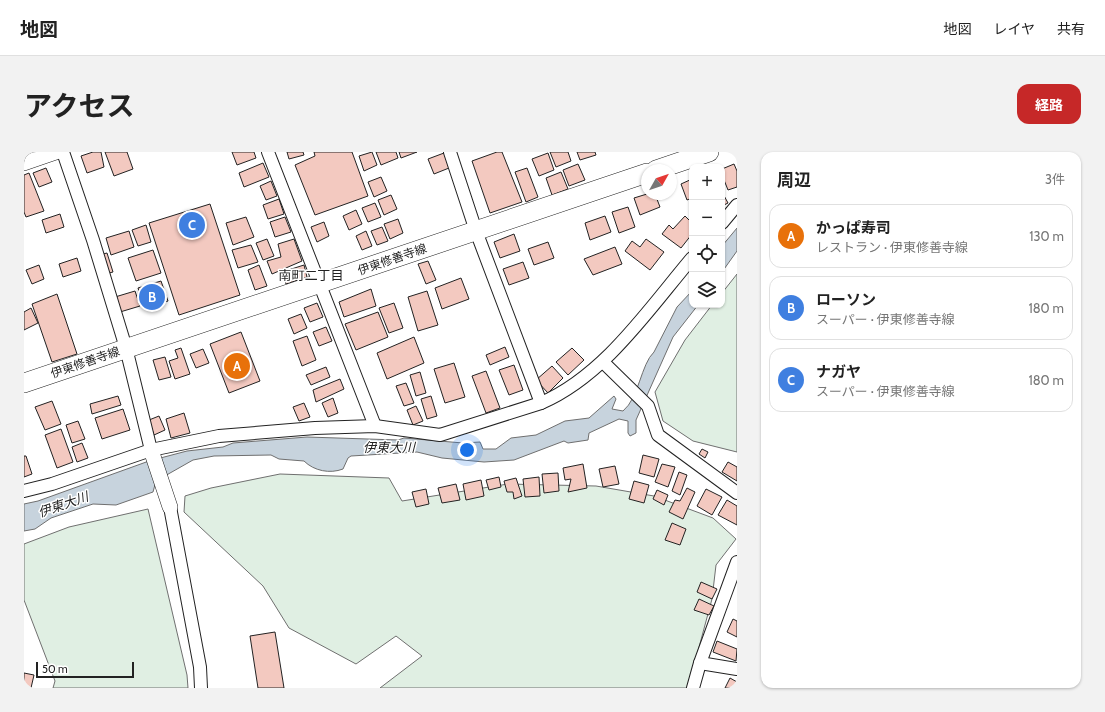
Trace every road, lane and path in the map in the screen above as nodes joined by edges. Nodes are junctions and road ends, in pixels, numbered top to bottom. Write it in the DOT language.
graph roads {
  1 [pos="56,152"];
  2 [pos="63,152"];
  3 [pos="268,152"];
  4 [pos="450,152"];
  5 [pos="709,152"];
  6 [pos="24,163"];
  7 [pos="674,164"];
  8 [pos="641,175"];
  9 [pos="737,205"];
  10 [pos="725,219"];
  11 [pos="476,231"];
  12 [pos="689,262"];
  13 [pos="320,283"];
  14 [pos="126,348"];
  15 [pos="603,362"];
  16 [pos="24,383"];
  17 [pos="541,404"];
  18 [pos="375,426"];
  19 [pos="151,450"];
  20 [pos="24,491"];
  21 [pos="737,493"];
  22 [pos="170,507"];
  23 [pos="737,562"];
  24 [pos="700,663"];
  25 [pos="737,669"];
  26 [pos="201,688"];
  27 [pos="693,688"];
  1 -- 6 [label="street"];
  2 -- 14 [label="street"];
  3 -- 13 [label="street"];
  4 -- 11 [label="street"];
  5 -- 7 [label="main road"];
  8 -- 11 [label="main road, 伊東修善寺線"];
  9 -- 10 [label="street"];
  11 -- 13 [label="main road, 伊東修善寺線"];
  11 -- 17 [label="street"];
  12 -- 15 [label="street"];
  13 -- 14 [label="main road, 伊東修善寺線"];
  13 -- 18 [label="street"];
  14 -- 16 [label="main road, 伊東修善寺線"];
  14 -- 19 [label="street"];
  15 -- 17 [label="street"];
  15 -- 21 [label="street"];
  17 -- 18 [label="street"];
  18 -- 19 [label="street"];
  19 -- 20 [label="street"];
  19 -- 22 [label="street"];
  22 -- 26 [label="street"];
  23 -- 24 [label="street"];
  24 -- 25 [label="street"];
  24 -- 27 [label="street"];
}
